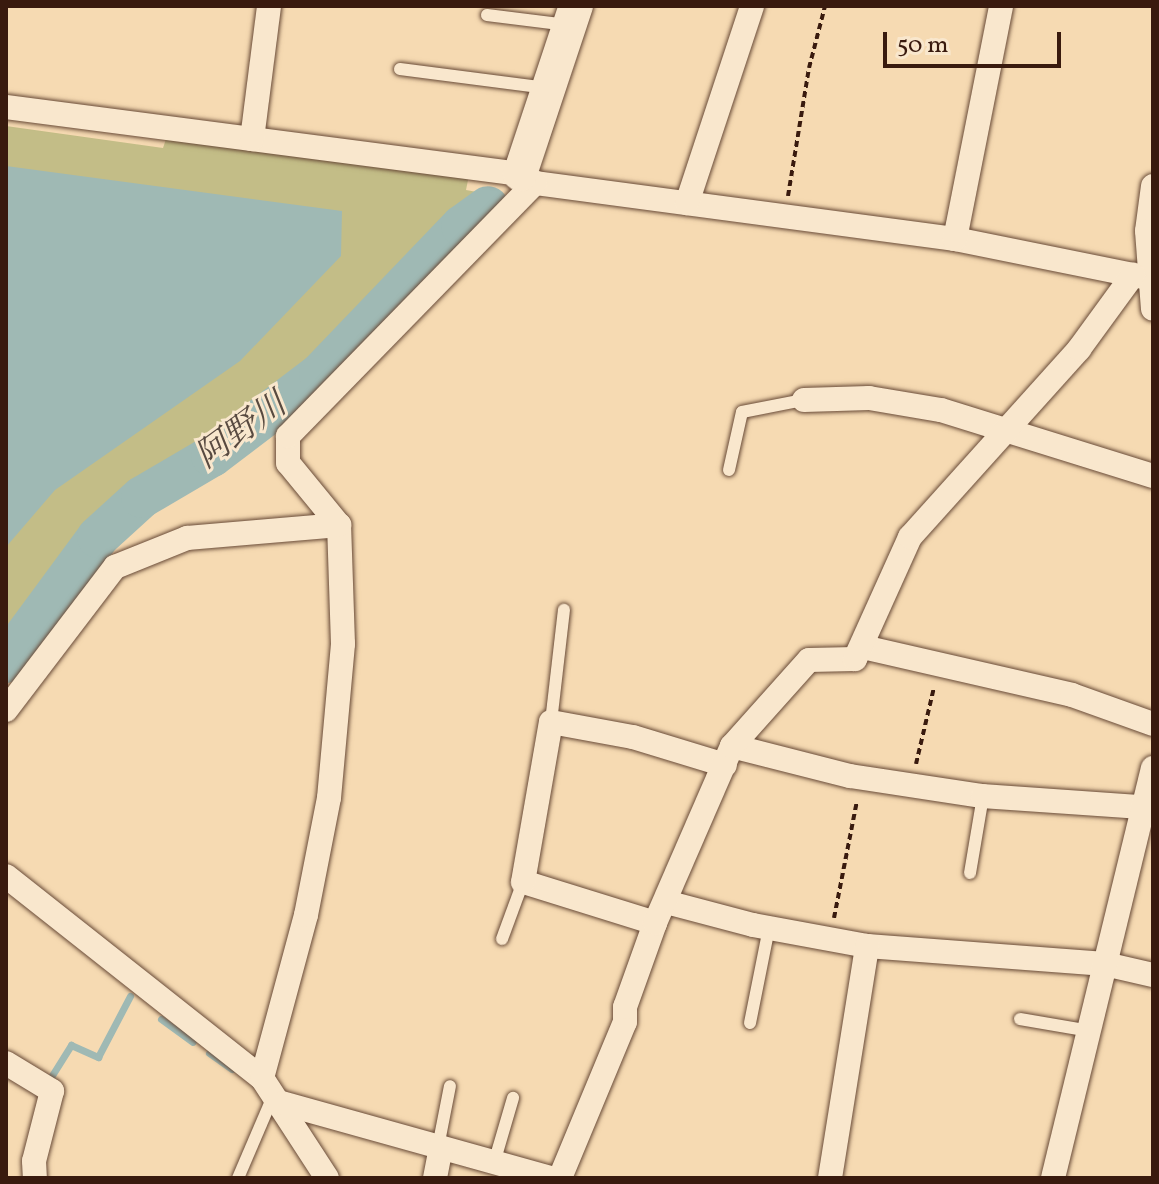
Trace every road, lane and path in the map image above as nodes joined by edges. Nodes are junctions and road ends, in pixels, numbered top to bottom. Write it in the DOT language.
graph roads {
  1 [pos="269,6"];
  2 [pos="752,6"];
  3 [pos="825,6"];
  4 [pos="1001,6"];
  5 [pos="487,15"];
  6 [pos="572,16"];
  7 [pos="400,69"];
  8 [pos="548,88"];
  9 [pos="6,107"];
  10 [pos="252,139"];
  11 [pos="528,179"];
  12 [pos="1153,186"];
  13 [pos="687,203"];
  14 [pos="785,217"];
  15 [pos="955,239"];
  16 [pos="1146,278"];
  17 [pos="1153,309"];
  18 [pos="804,400"];
  19 [pos="1003,431"];
  20 [pos="729,470"];
  21 [pos="1153,476"];
  22 [pos="339,525"];
  23 [pos="564,610"];
  24 [pos="863,647"];
  25 [pos="939,667"];
  26 [pos="6,710"];
  27 [pos="551,722"];
  28 [pos="1153,724"];
  29 [pos="729,756"];
  30 [pos="1153,768"];
  31 [pos="861,778"];
  32 [pos="911,786"];
  33 [pos="983,796"];
  34 [pos="1141,807"];
  35 [pos="970,873"];
  36 [pos="6,876"];
  37 [pos="523,882"];
  38 [pos="660,912"];
  39 [pos="769,928"];
  40 [pos="502,939"];
  41 [pos="830,940"];
  42 [pos="867,946"];
  43 [pos="1105,964"];
  44 [pos="1153,975"];
  45 [pos="1020,1019"];
  46 [pos="750,1023"];
  47 [pos="1090,1031"];
  48 [pos="6,1063"];
  49 [pos="450,1086"];
  50 [pos="273,1091"];
  51 [pos="513,1098"];
  52 [pos="440,1148"];
  53 [pos="494,1163"];
  54 [pos="35,1178"];
  55 [pos="238,1178"];
  56 [pos="327,1178"];
  57 [pos="435,1178"];
  58 [pos="551,1178"];
  59 [pos="560,1178"];
  60 [pos="830,1178"];
  61 [pos="1053,1178"];
  1 -- 10 [label="street"];
  2 -- 13 [label="street"];
  3 -- 14 [label="path"];
  4 -- 15 [label="street"];
  5 -- 6 [label="lane"];
  6 -- 8 [label="street"];
  7 -- 8 [label="lane"];
  8 -- 11 [label="street"];
  9 -- 10 [label="street"];
  10 -- 11 [label="street"];
  11 -- 13 [label="street"];
  11 -- 22 [label="street"];
  12 -- 16 [label="street"];
  13 -- 14 [label="street"];
  14 -- 15 [label="street"];
  15 -- 16 [label="street"];
  16 -- 17 [label="street"];
  16 -- 19 [label="street"];
  18 -- 19 [label="street"];
  18 -- 20 [label="lane"];
  19 -- 21 [label="street"];
  19 -- 24 [label="street"];
  22 -- 26 [label="street"];
  22 -- 50 [label="street"];
  23 -- 27 [label="lane"];
  24 -- 25 [label="street"];
  24 -- 29 [label="street"];
  25 -- 28 [label="street"];
  25 -- 32 [label="path"];
  27 -- 29 [label="street"];
  27 -- 37 [label="street"];
  29 -- 31 [label="street"];
  29 -- 38 [label="street"];
  30 -- 34 [label="street"];
  31 -- 32 [label="street"];
  31 -- 41 [label="path"];
  32 -- 33 [label="street"];
  33 -- 34 [label="street"];
  33 -- 35 [label="lane"];
  34 -- 43 [label="street"];
  36 -- 50 [label="street"];
  37 -- 38 [label="street"];
  37 -- 40 [label="lane"];
  38 -- 39 [label="street"];
  38 -- 59 [label="street"];
  39 -- 41 [label="street"];
  39 -- 46 [label="lane"];
  41 -- 42 [label="street"];
  42 -- 43 [label="street"];
  42 -- 60 [label="street"];
  43 -- 44 [label="street"];
  43 -- 47 [label="street"];
  45 -- 47 [label="lane"];
  47 -- 61 [label="street"];
  48 -- 54 [label="street"];
  49 -- 52 [label="lane"];
  50 -- 52 [label="street"];
  50 -- 55 [label="lane"];
  50 -- 56 [label="street"];
  51 -- 53 [label="lane"];
  52 -- 53 [label="street"];
  52 -- 57 [label="street"];
  53 -- 58 [label="street"];
}
